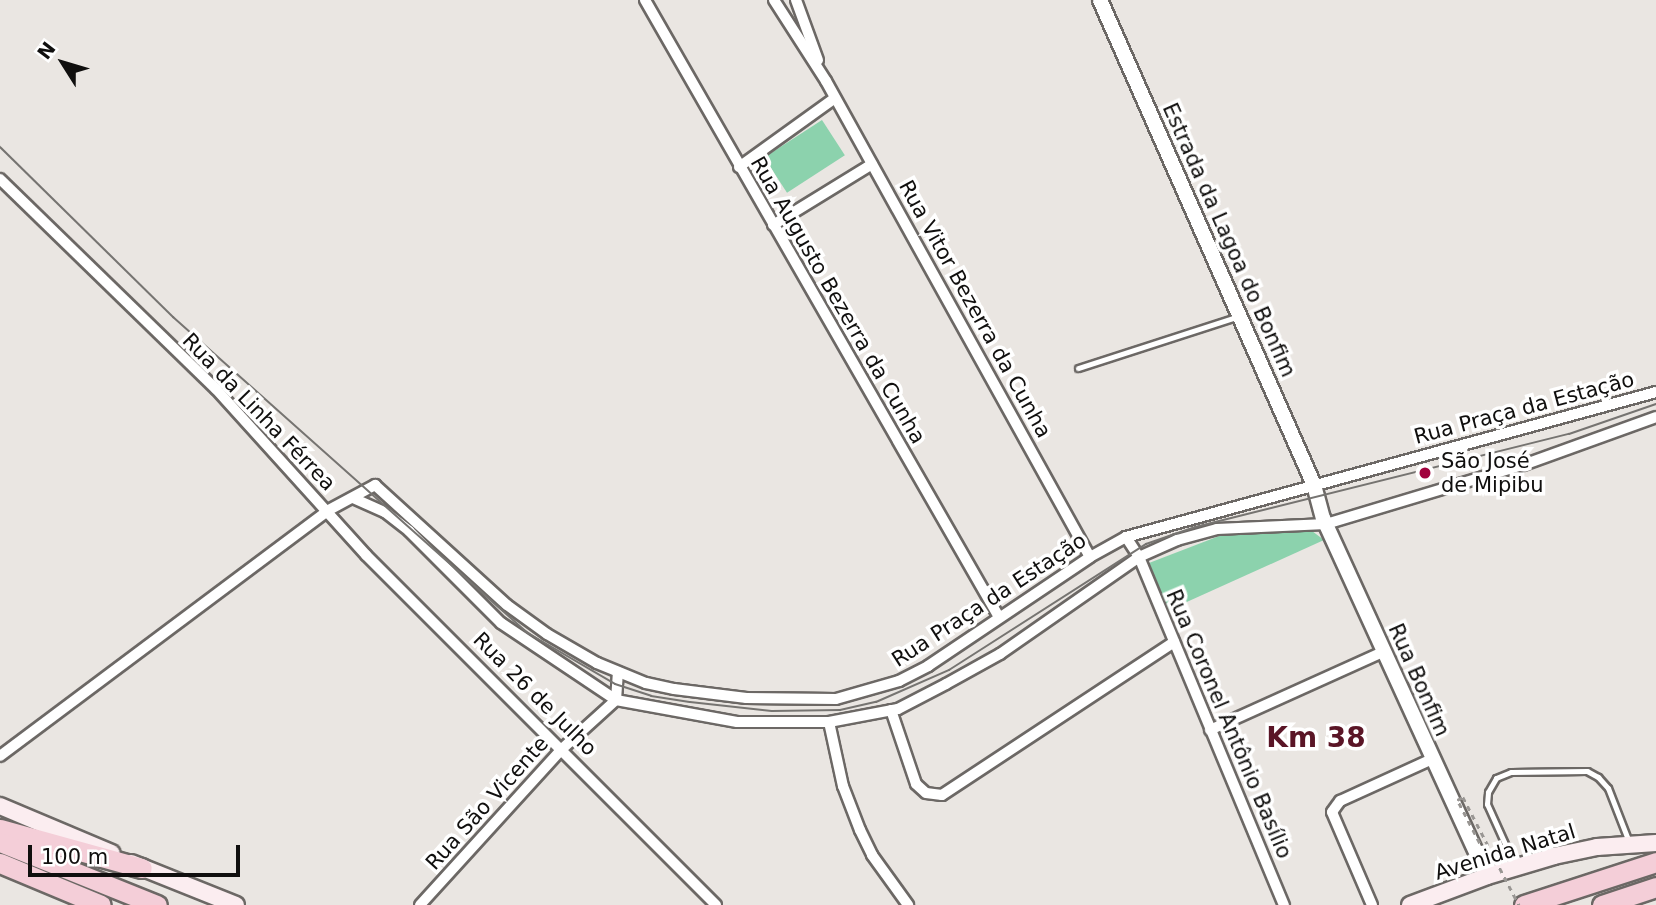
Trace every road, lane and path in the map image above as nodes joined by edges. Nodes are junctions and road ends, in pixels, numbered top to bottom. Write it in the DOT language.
graph roads {
  1 [pos="645,0"];
  2 [pos="774,0"];
  3 [pos="796,0"];
  4 [pos="1100,0"];
  5 [pos="826,80"];
  6 [pos="835,98"];
  7 [pos="872,164"];
  8 [pos="739,167"];
  9 [pos="0,179"];
  10 [pos="772,225"];
  11 [pos="1239,316"];
  12 [pos="1079,368"];
  13 [pos="1656,392"];
  14 [pos="1656,417"];
  15 [pos="1316,492"];
  16 [pos="354,498"];
  17 [pos="327,511"];
  18 [pos="1326,524"];
  19 [pos="1126,537"];
  20 [pos="1090,556"];
  21 [pos="1139,558"];
  22 [pos="999,617"];
  23 [pos="1174,642"];
  24 [pos="1383,652"];
  25 [pos="618,673"];
  26 [pos="616,700"];
  27 [pos="894,709"];
  28 [pos="829,722"];
  29 [pos="1210,730"];
  30 [pos="563,748"];
  31 [pos="0,757"];
  32 [pos="1432,759"];
  33 [pos="0,806"];
  34 [pos="0,829"];
  35 [pos="0,842"];
  36 [pos="1656,843"];
  37 [pos="1630,845"];
  38 [pos="1484,852"];
  39 [pos="1656,862"];
  40 [pos="0,863"];
  41 [pos="1516,867"];
  42 [pos="142,868"];
  43 [pos="1487,876"];
  44 [pos="1656,887"];
  45 [pos="101,905"];
  46 [pos="157,905"];
  47 [pos="236,905"];
  48 [pos="420,905"];
  49 [pos="716,905"];
  50 [pos="908,905"];
  51 [pos="1284,905"];
  52 [pos="1372,905"];
  53 [pos="1410,905"];
  54 [pos="1522,905"];
  55 [pos="1602,905"];
  1 -- 8 [label="street, Rua Augusto Bezerra da Cunha"];
  2 -- 5 [label="street, Rua Vitor Bezerra da Cunha"];
  3 -- 5 [label="street, Rua Vitor Bezerra da Cunha"];
  4 -- 11 [label="street, Estrada da Lagoa do Bonfim"];
  5 -- 6 [label="street, Rua Vitor Bezerra da Cunha"];
  6 -- 7 [label="street, Rua Vitor Bezerra da Cunha"];
  6 -- 8 [label="street"];
  7 -- 10 [label="street"];
  7 -- 20 [label="street, Rua Vitor Bezerra da Cunha"];
  8 -- 10 [label="street, Rua Augusto Bezerra da Cunha"];
  9 -- 17 [label="street, Rua da Linha Férrea"];
  10 -- 22 [label="street, Rua Augusto Bezerra da Cunha"];
  11 -- 12 [label="lane"];
  11 -- 15 [label="street, Estrada da Lagoa do Bonfim"];
  13 -- 15 [label="street, Rua Praça da Estação"];
  14 -- 18 [label="street, Rua Praça da Estação"];
  15 -- 18 [label="street, Rua Bonfim"];
  15 -- 19 [label="street, Rua Praça da Estação"];
  16 -- 17 [label="street, Rua da Linha Férrea"];
  16 -- 25 [label="street, Rua Praça da Estação"];
  16 -- 26 [label="street, Rua da Linha Férrea"];
  17 -- 30 [label="street, Rua 26 de Julho"];
  17 -- 31 [label="street"];
  18 -- 21 [label="street, Rua Praça da Estação"];
  18 -- 24 [label="street, Rua Bonfim"];
  19 -- 20 [label="street, Rua Praça da Estação"];
  19 -- 21 [label="street, Rua Coronel Antônio Basílio"];
  20 -- 22 [label="street, Rua Praça da Estação"];
  21 -- 23 [label="street, Rua Coronel Antônio Basílio"];
  21 -- 27 [label="street, Rua Praça da Estação"];
  22 -- 25 [label="street, Rua Praça da Estação"];
  23 -- 27 [label="street"];
  23 -- 29 [label="street, Rua Coronel Antônio Basílio"];
  24 -- 29 [label="street"];
  24 -- 32 [label="street, Rua Bonfim"];
  25 -- 26 [label="street"];
  26 -- 28 [label="street, Rua da Linha Férrea"];
  26 -- 30 [label="street, Rua São Vicente"];
  27 -- 28 [label="street, Rua da Linha Férrea"];
  28 -- 50 [label="street"];
  29 -- 51 [label="street, Rua Coronel Antônio Basílio"];
  30 -- 48 [label="street, Rua São Vicente"];
  30 -- 49 [label="street, Rua 26 de Julho"];
  32 -- 43 [label="street, Rua Bonfim"];
  32 -- 52 [label="street"];
  33 -- 42 [label="main road"];
  34 -- 42 [label="highway"];
  35 -- 46 [label="highway"];
  36 -- 37 [label="main road, Avenida Natal"];
  37 -- 41 [label="main road, Avenida Natal"];
  37 -- 41 [label="lane"];
  38 -- 54 [label="path, bridge"];
  39 -- 54 [label="highway"];
  40 -- 45 [label="highway"];
  41 -- 43 [label="main road, Avenida Natal"];
  42 -- 47 [label="main road"];
  43 -- 53 [label="main road, Avenida Natal"];
  44 -- 55 [label="highway"];
}
